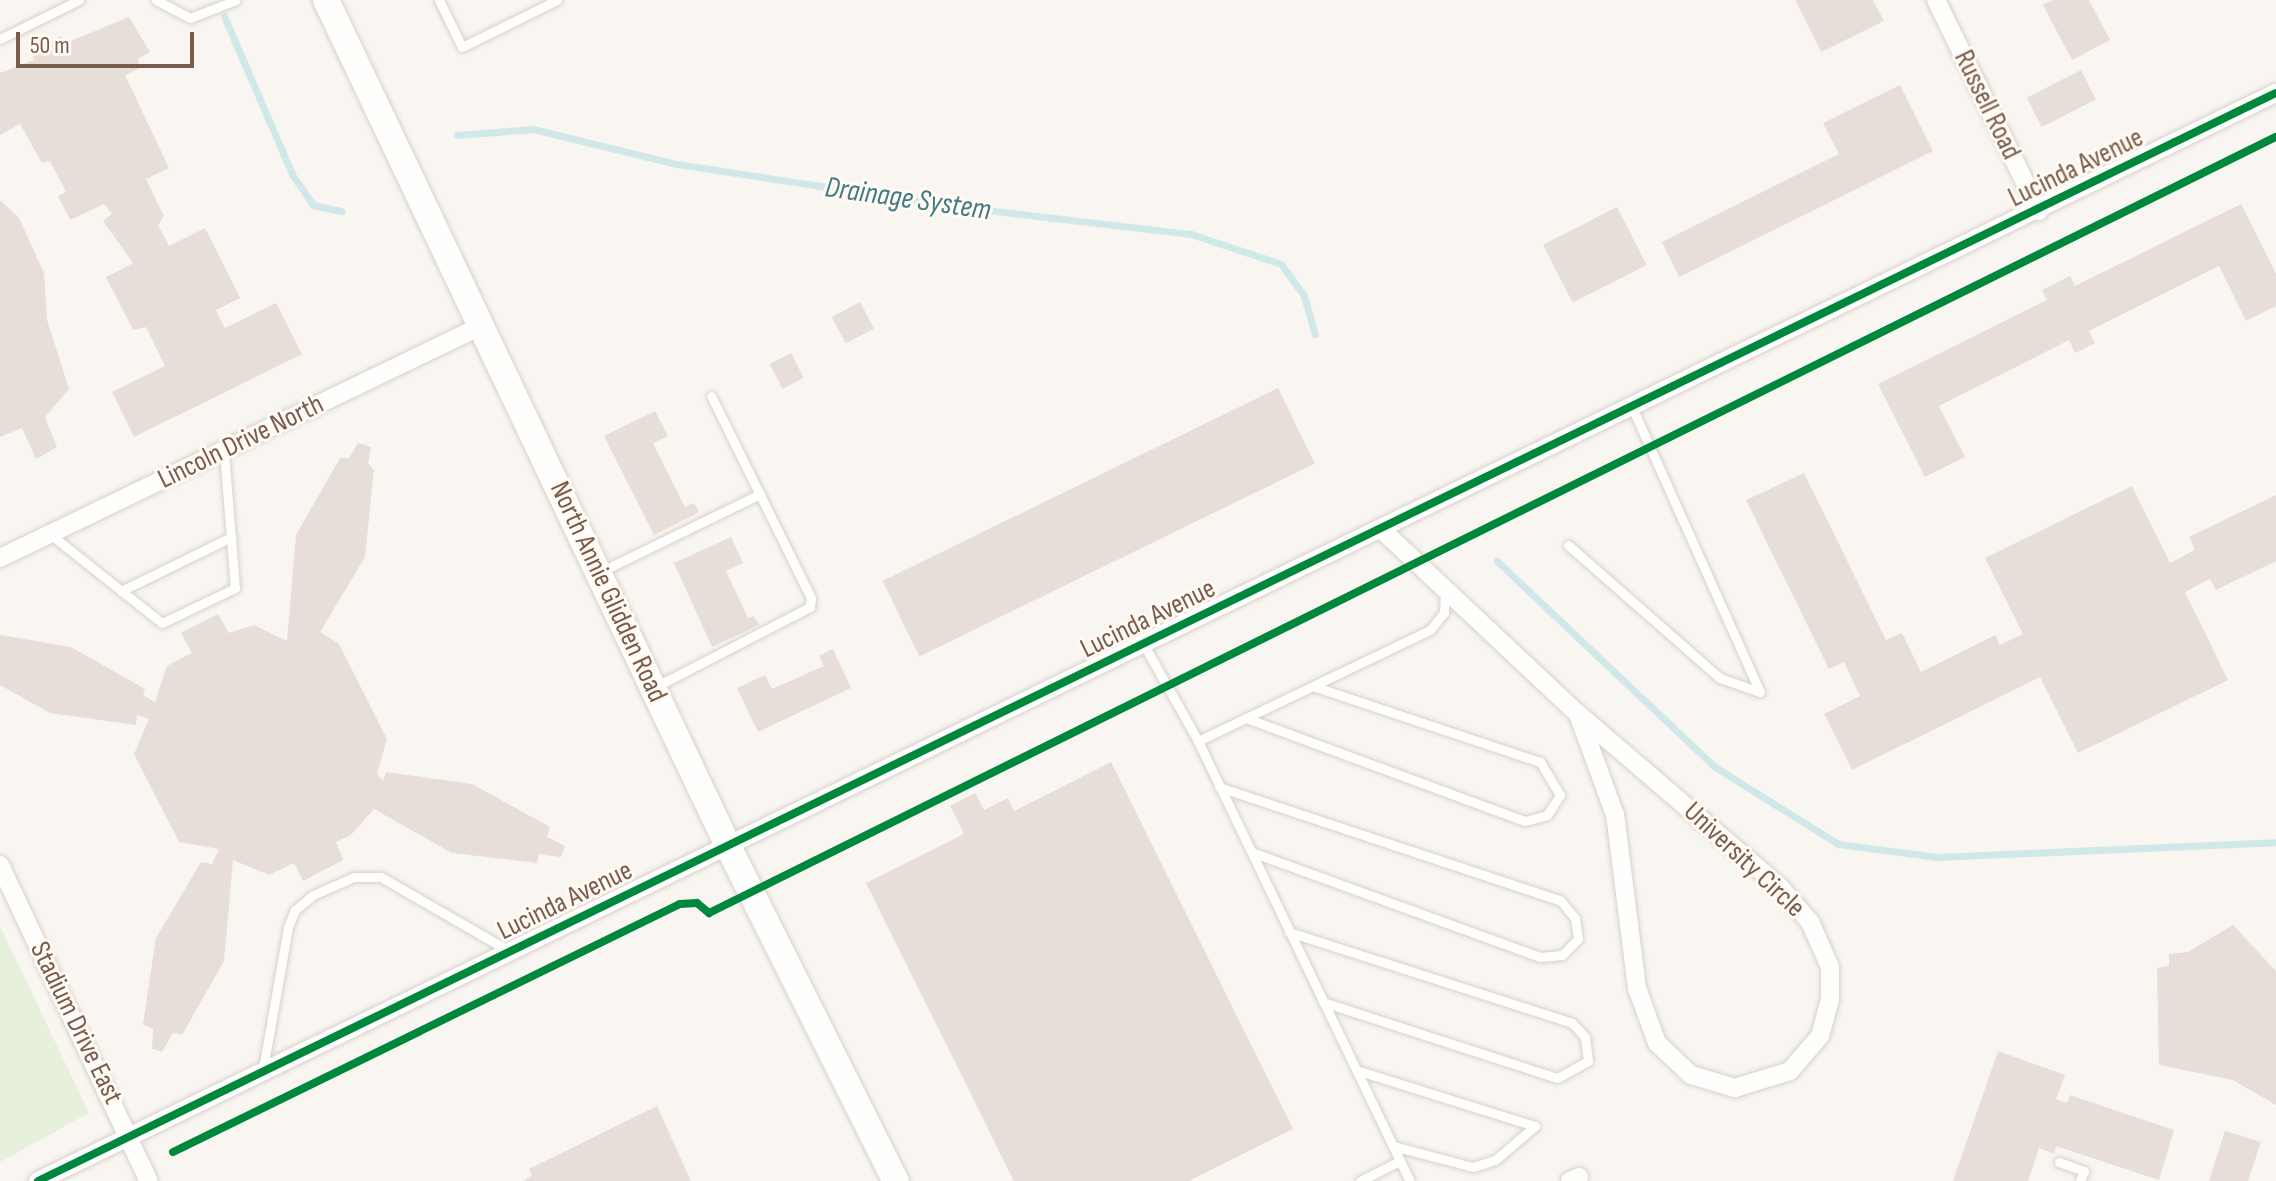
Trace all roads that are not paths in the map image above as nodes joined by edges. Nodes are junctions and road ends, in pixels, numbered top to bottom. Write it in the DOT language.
graph roads {
  1 [pos="79,0"];
  2 [pos="156,0"];
  3 [pos="236,0"];
  4 [pos="326,0"];
  5 [pos="439,0"];
  6 [pos="557,0"];
  7 [pos="1936,0"];
  8 [pos="0,39"];
  9 [pos="2276,93"];
  10 [pos="2039,211"];
  11 [pos="481,326"];
  12 [pos="711,396"];
  13 [pos="1633,409"];
  14 [pos="224,450"];
  15 [pos="760,494"];
  16 [pos="1383,531"];
  17 [pos="50,534"];
  18 [pos="231,537"];
  19 [pos="1568,545"];
  20 [pos="0,558"];
  21 [pos="599,572"];
  22 [pos="1445,590"];
  23 [pos="121,591"];
  24 [pos="1144,645"];
  25 [pos="1313,686"];
  26 [pos="654,687"];
  27 [pos="1578,714"];
  28 [pos="1246,718"];
  29 [pos="1198,741"];
  30 [pos="1219,787"];
  31 [pos="728,846"];
  32 [pos="1251,852"];
  33 [pos="3,876"];
  34 [pos="1289,932"];
  35 [pos="511,952"];
  36 [pos="1323,1002"];
  37 [pos="263,1069"];
  38 [pos="1356,1070"];
  39 [pos="131,1135"];
  40 [pos="1393,1146"];
  41 [pos="1400,1161"];
  42 [pos="2059,1162"];
  43 [pos="38,1181"];
  44 [pos="149,1181"];
  45 [pos="896,1181"];
  46 [pos="1360,1181"];
  47 [pos="1410,1181"];
  48 [pos="2080,1181"];
  1 -- 8 [label="lane"];
  2 -- 3 [label="lane"];
  4 -- 11 [label="main road, North Annie Glidden Road"];
  5 -- 6 [label="lane"];
  7 -- 10 [label="street, Russell Road"];
  9 -- 10 [label="street, Lucinda Avenue"];
  10 -- 13 [label="street, Lucinda Avenue"];
  11 -- 14 [label="street, Lincoln Drive North"];
  11 -- 21 [label="main road, North Annie Glidden Road"];
  12 -- 15 [label="lane"];
  13 -- 16 [label="street, Lucinda Avenue"];
  13 -- 19 [label="lane"];
  14 -- 17 [label="street, Lincoln Drive North"];
  14 -- 18 [label="lane"];
  15 -- 21 [label="lane"];
  15 -- 26 [label="lane"];
  16 -- 22 [label="street, University Circle"];
  16 -- 24 [label="street, Lucinda Avenue"];
  17 -- 20 [label="street, Lincoln Drive North"];
  17 -- 23 [label="lane"];
  18 -- 23 [label="lane"];
  18 -- 23 [label="lane"];
  21 -- 26 [label="main road, North Annie Glidden Road"];
  22 -- 25 [label="lane"];
  22 -- 27 [label="street, University Circle"];
  24 -- 29 [label="lane"];
  24 -- 31 [label="street, Lucinda Avenue"];
  25 -- 28 [label="lane"];
  25 -- 28 [label="lane"];
  26 -- 31 [label="main road, North Annie Glidden Road"];
  27 -- 27 [label="street, University Circle"];
  28 -- 29 [label="lane"];
  29 -- 30 [label="lane"];
  30 -- 32 [label="lane"];
  30 -- 32 [label="lane"];
  31 -- 35 [label="street, Lucinda Avenue"];
  31 -- 45 [label="main road, North Annie Glidden Road"];
  32 -- 34 [label="lane"];
  33 -- 39 [label="street, Stadium Drive East"];
  34 -- 36 [label="lane"];
  34 -- 36 [label="lane"];
  35 -- 37 [label="street, Lucinda Avenue"];
  35 -- 37 [label="lane"];
  36 -- 38 [label="lane"];
  37 -- 39 [label="street, Lucinda Avenue"];
  38 -- 40 [label="lane"];
  38 -- 40 [label="lane"];
  39 -- 43 [label="street, Lucinda Avenue"];
  39 -- 44 [label="street, Stadium Drive East"];
  40 -- 41 [label="lane"];
  41 -- 46 [label="lane"];
  41 -- 47 [label="lane"];
  42 -- 48 [label="lane"];
}
